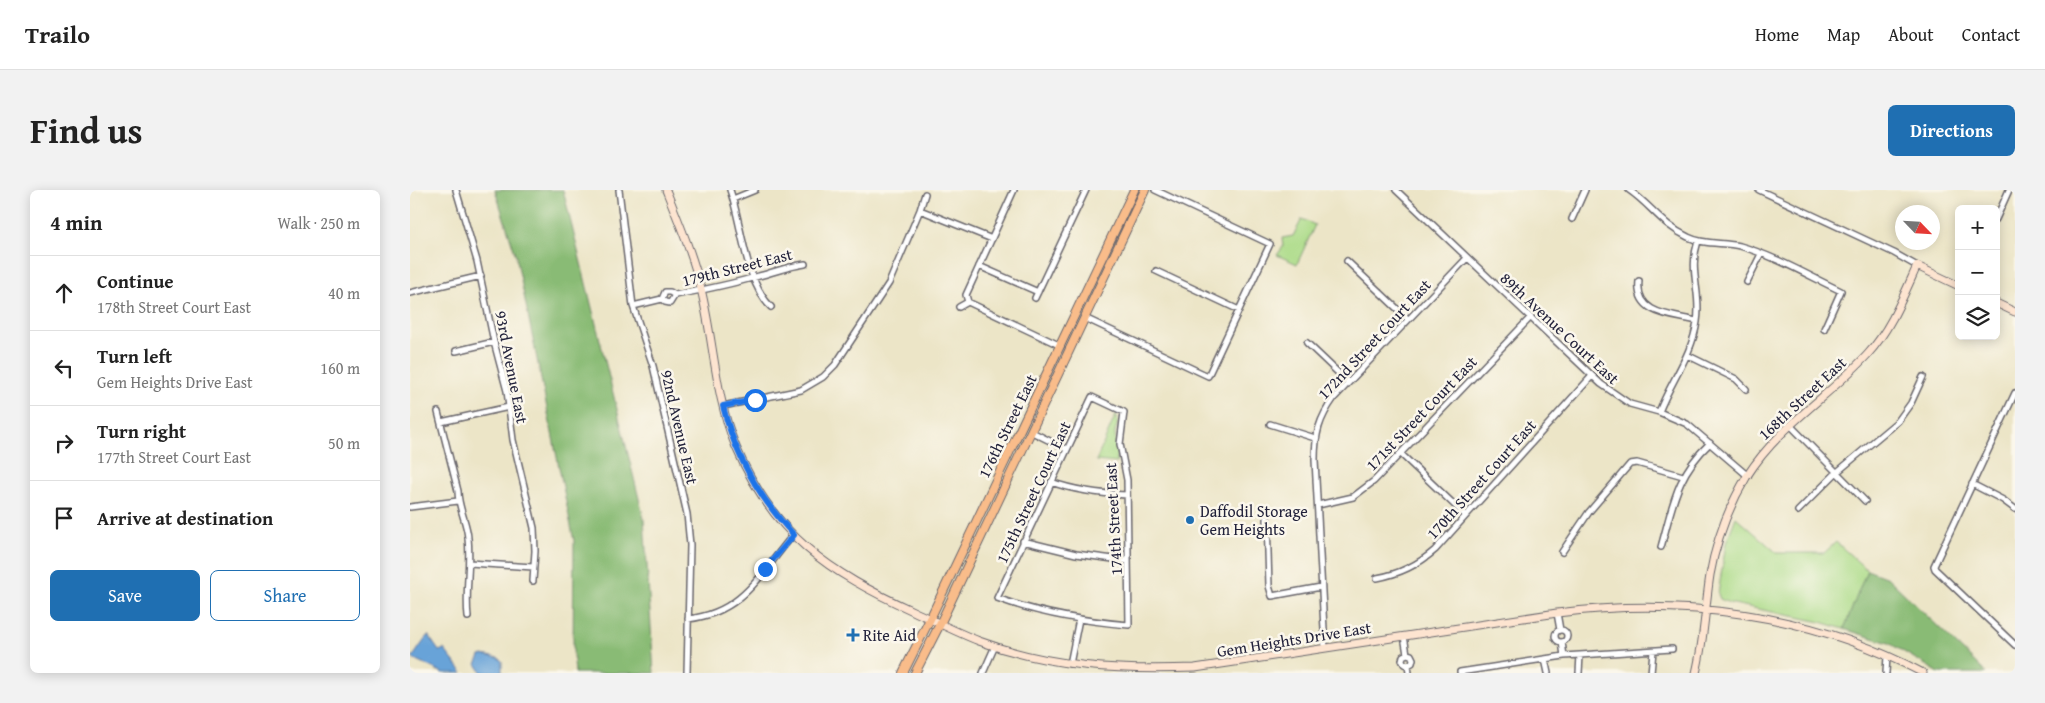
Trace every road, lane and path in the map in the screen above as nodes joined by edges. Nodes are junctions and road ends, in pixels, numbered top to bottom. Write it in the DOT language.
graph roads {
  1 [pos="456,190"];
  2 [pos="619,190"];
  3 [pos="666,190"];
  4 [pos="730,190"];
  5 [pos="755,190"];
  6 [pos="1014,190"];
  7 [pos="1086,190"];
  8 [pos="1134,190"];
  9 [pos="1145,190"];
  10 [pos="1155,190"];
  11 [pos="1396,190"];
  12 [pos="1586,190"];
  13 [pos="1629,190"];
  14 [pos="1759,190"];
  15 [pos="2010,190"];
  16 [pos="925,194"];
  17 [pos="733,199"];
  18 [pos="920,210"];
  19 [pos="2000,211"];
  20 [pos="1572,219"];
  21 [pos="1117,226"];
  22 [pos="992,239"];
  23 [pos="1698,241"];
  24 [pos="1761,254"];
  25 [pos="1468,258"];
  26 [pos="1347,261"];
  27 [pos="805,264"];
  28 [pos="979,266"];
  29 [pos="1917,266"];
  30 [pos="1156,271"];
  31 [pos="481,276"];
  32 [pos="753,278"];
  33 [pos="1639,281"];
  34 [pos="1748,282"];
  35 [pos="1955,284"];
  36 [pos="701,290"];
  37 [pos="1038,292"];
  38 [pos="410,293"];
  39 [pos="675,295"];
  40 [pos="1035,298"];
  41 [pos="662,299"];
  42 [pos="968,302"];
  43 [pos="2000,305"];
  44 [pos="633,306"];
  45 [pos="771,307"];
  46 [pos="959,307"];
  47 [pos="1239,310"];
  48 [pos="2015,312"];
  49 [pos="1085,318"];
  50 [pos="1530,318"];
  51 [pos="1408,319"];
  52 [pos="1697,321"];
  53 [pos="1824,329"];
  54 [pos="494,342"];
  55 [pos="1307,343"];
  56 [pos="1061,346"];
  57 [pos="456,351"];
  58 [pos="1688,355"];
  59 [pos="1591,377"];
  60 [pos="1923,378"];
  61 [pos="1348,382"];
  62 [pos="1746,389"];
  63 [pos="2015,393"];
  64 [pos="1092,397"];
  65 [pos="2012,405"];
  66 [pos="723,406"];
  67 [pos="509,407"];
  68 [pos="1043,408"];
  69 [pos="438,412"];
  70 [pos="1660,412"];
  71 [pos="441,422"];
  72 [pos="1270,424"];
  73 [pos="1790,425"];
  74 [pos="1032,432"];
  75 [pos="1315,438"];
  76 [pos="1710,443"];
  77 [pos="1066,449"];
  78 [pos="1400,454"];
  79 [pos="1836,473"];
  80 [pos="1683,476"];
  81 [pos="1748,476"];
  82 [pos="1051,482"];
  83 [pos="1972,484"];
  84 [pos="1127,495"];
  85 [pos="458,501"];
  86 [pos="1865,501"];
  87 [pos="1318,505"];
  88 [pos="410,507"];
  89 [pos="2015,508"];
  90 [pos="1798,511"];
  91 [pos="1465,515"];
  92 [pos="1267,518"];
  93 [pos="794,535"];
  94 [pos="1024,540"];
  95 [pos="1661,548"];
  96 [pos="1562,552"];
  97 [pos="1128,561"];
  98 [pos="469,564"];
  99 [pos="533,567"];
  100 [pos="1377,578"];
  101 [pos="533,581"];
  102 [pos="1321,588"];
  103 [pos="1706,609"];
  104 [pos="1557,612"];
  105 [pos="468,617"];
  106 [pos="688,619"];
  107 [pos="930,619"];
  108 [pos="1079,620"];
  109 [pos="940,624"];
  110 [pos="1560,630"];
  111 [pos="1404,636"];
  112 [pos="1562,642"];
  113 [pos="2015,645"];
  114 [pos="995,646"];
  115 [pos="1325,648"];
  116 [pos="1672,649"];
  117 [pos="1653,651"];
  118 [pos="1580,655"];
  119 [pos="1564,656"];
  120 [pos="1887,656"];
  121 [pos="1545,659"];
  122 [pos="1070,664"];
  123 [pos="1195,671"];
  124 [pos="1482,671"];
  125 [pos="1150,672"];
  126 [pos="1460,672"];
  127 [pos="687,673"];
  128 [pos="903,673"];
  129 [pos="915,673"];
  130 [pos="983,673"];
  131 [pos="1409,673"];
  132 [pos="1548,673"];
  133 [pos="1579,673"];
  134 [pos="1651,673"];
  135 [pos="1696,673"];
  136 [pos="1886,673"];
  137 [pos="1922,673"];
  1 -- 31 [label="street, 93rd Avenue East"];
  2 -- 44 [label="street, 92nd Avenue East"];
  3 -- 36 [label="street, Gem Heights Drive East"];
  4 -- 17 [label="street"];
  5 -- 17 [label="street"];
  6 -- 22 [label="street"];
  7 -- 37 [label="street"];
  8 -- 21 [label="main road, 176th Street East"];
  9 -- 49 [label="main road, 176th Street East"];
  10 -- 47 [label="street"];
  11 -- 25 [label="street, 89th Avenue Court East"];
  12 -- 20 [label="street"];
  13 -- 23 [label="street"];
  14 -- 29 [label="street"];
  15 -- 19 [label="street"];
  16 -- 18 [label="street"];
  17 -- 32 [label="street"];
  18 -- 22 [label="street"];
  18 -- 66 [label="street"];
  21 -- 49 [label="main road"];
  21 -- 56 [label="main road, 176th Street East"];
  22 -- 28 [label="street"];
  23 -- 24 [label="street"];
  23 -- 52 [label="street"];
  24 -- 34 [label="street"];
  24 -- 53 [label="street"];
  25 -- 50 [label="street, 89th Avenue Court East"];
  25 -- 51 [label="street, 172nd Street Court East"];
  26 -- 51 [label="street"];
  27 -- 32 [label="street, 179th Street East"];
  28 -- 37 [label="street"];
  28 -- 42 [label="street"];
  29 -- 35 [label="street"];
  29 -- 73 [label="street, 168th Street East"];
  30 -- 47 [label="street"];
  31 -- 38 [label="street"];
  31 -- 54 [label="street, 93rd Avenue East"];
  32 -- 36 [label="street, 179th Street East"];
  32 -- 45 [label="street"];
  33 -- 52 [label="street"];
  36 -- 39 [label="street, 179th Street East"];
  36 -- 66 [label="street, Gem Heights Drive East"];
  37 -- 40 [label="street"];
  39 -- 41 [label="street, 179th Street East"];
  39 -- 41 [label="street, 179th Street East"];
  41 -- 44 [label="street, 179th Street East"];
  42 -- 46 [label="street"];
  42 -- 56 [label="street"];
  43 -- 48 [label="street"];
  44 -- 106 [label="street, 92nd Avenue East"];
  47 -- 49 [label="street"];
  49 -- 68 [label="main road, 176th Street East"];
  50 -- 59 [label="street, 89th Avenue Court East"];
  50 -- 78 [label="street, 171st Street Court East"];
  51 -- 61 [label="street, 172nd Street Court East"];
  52 -- 58 [label="street"];
  54 -- 57 [label="street"];
  54 -- 67 [label="street, 93rd Avenue East"];
  55 -- 61 [label="street"];
  56 -- 68 [label="main road"];
  56 -- 107 [label="main road, 176th Street East"];
  58 -- 62 [label="street"];
  58 -- 70 [label="street"];
  59 -- 70 [label="street, 89th Avenue Court East"];
  59 -- 91 [label="street, 170th Street Court East"];
  60 -- 79 [label="street"];
  61 -- 75 [label="street, 172nd Street Court East"];
  63 -- 65 [label="street"];
  64 -- 77 [label="street, 175th Street Court East"];
  64 -- 84 [label="street, 174th Street East"];
  65 -- 83 [label="street"];
  66 -- 93 [label="street, Gem Heights Drive East"];
  67 -- 71 [label="street"];
  67 -- 99 [label="street, 93rd Avenue East"];
  68 -- 74 [label="main road, 176th Street East"];
  69 -- 71 [label="street"];
  70 -- 76 [label="street, 89th Avenue Court East"];
  71 -- 85 [label="street"];
  72 -- 75 [label="street"];
  73 -- 79 [label="street"];
  73 -- 81 [label="street, 168th Street East"];
  74 -- 77 [label="street"];
  74 -- 109 [label="main road, 176th Street East"];
  75 -- 87 [label="street, 172nd Street Court East"];
  76 -- 80 [label="street"];
  76 -- 81 [label="street, 89th Avenue Court East"];
  77 -- 82 [label="street, 175th Street Court East"];
  78 -- 87 [label="street, 171st Street Court East"];
  78 -- 91 [label="street"];
  79 -- 86 [label="street"];
  79 -- 90 [label="street"];
  80 -- 95 [label="street"];
  80 -- 96 [label="street"];
  81 -- 103 [label="street, 168th Street East"];
  82 -- 84 [label="street"];
  82 -- 94 [label="street, 175th Street Court East"];
  83 -- 89 [label="street"];
  83 -- 113 [label="street"];
  84 -- 97 [label="street, 174th Street East"];
  85 -- 88 [label="street"];
  85 -- 98 [label="street"];
  87 -- 102 [label="street, 172nd Street Court East"];
  91 -- 100 [label="street, 170th Street Court East"];
  92 -- 102 [label="street"];
  93 -- 106 [label="street"];
  93 -- 107 [label="street, Gem Heights Drive East"];
  94 -- 97 [label="street"];
  94 -- 108 [label="street, 175th Street Court East"];
  97 -- 108 [label="street, 174th Street East"];
  98 -- 99 [label="street"];
  98 -- 105 [label="street"];
  99 -- 101 [label="street, 93rd Avenue East"];
  102 -- 115 [label="street, 172nd Street Court East"];
  103 -- 104 [label="street, Gem Heights Drive East"];
  103 -- 120 [label="street, Gem Heights Drive East"];
  103 -- 135 [label="street, 168th Street East"];
  104 -- 110 [label="street"];
  104 -- 111 [label="street, Gem Heights Drive East"];
  106 -- 127 [label="street, 92nd Avenue East"];
  107 -- 109 [label="street, Gem Heights Drive East"];
  107 -- 128 [label="main road, 176th Street East"];
  108 -- 122 [label="street"];
  109 -- 114 [label="street, Gem Heights Drive East"];
  109 -- 129 [label="main road, 176th Street East"];
  110 -- 112 [label="street"];
  110 -- 112 [label="street"];
  111 -- 115 [label="street, Gem Heights Drive East"];
  111 -- 131 [label="street"];
  112 -- 119 [label="street"];
  114 -- 122 [label="street, Gem Heights Drive East"];
  114 -- 130 [label="street"];
  115 -- 123 [label="street, Gem Heights Drive East"];
  116 -- 117 [label="street"];
  117 -- 118 [label="street"];
  117 -- 134 [label="street"];
  118 -- 119 [label="street"];
  118 -- 133 [label="street"];
  119 -- 121 [label="street"];
  120 -- 136 [label="street"];
  120 -- 137 [label="street, Gem Heights Drive East"];
  121 -- 124 [label="street"];
  121 -- 132 [label="street"];
  122 -- 125 [label="street, Gem Heights Drive East"];
  123 -- 125 [label="street, Gem Heights Drive East"];
  124 -- 126 [label="street"];
}
